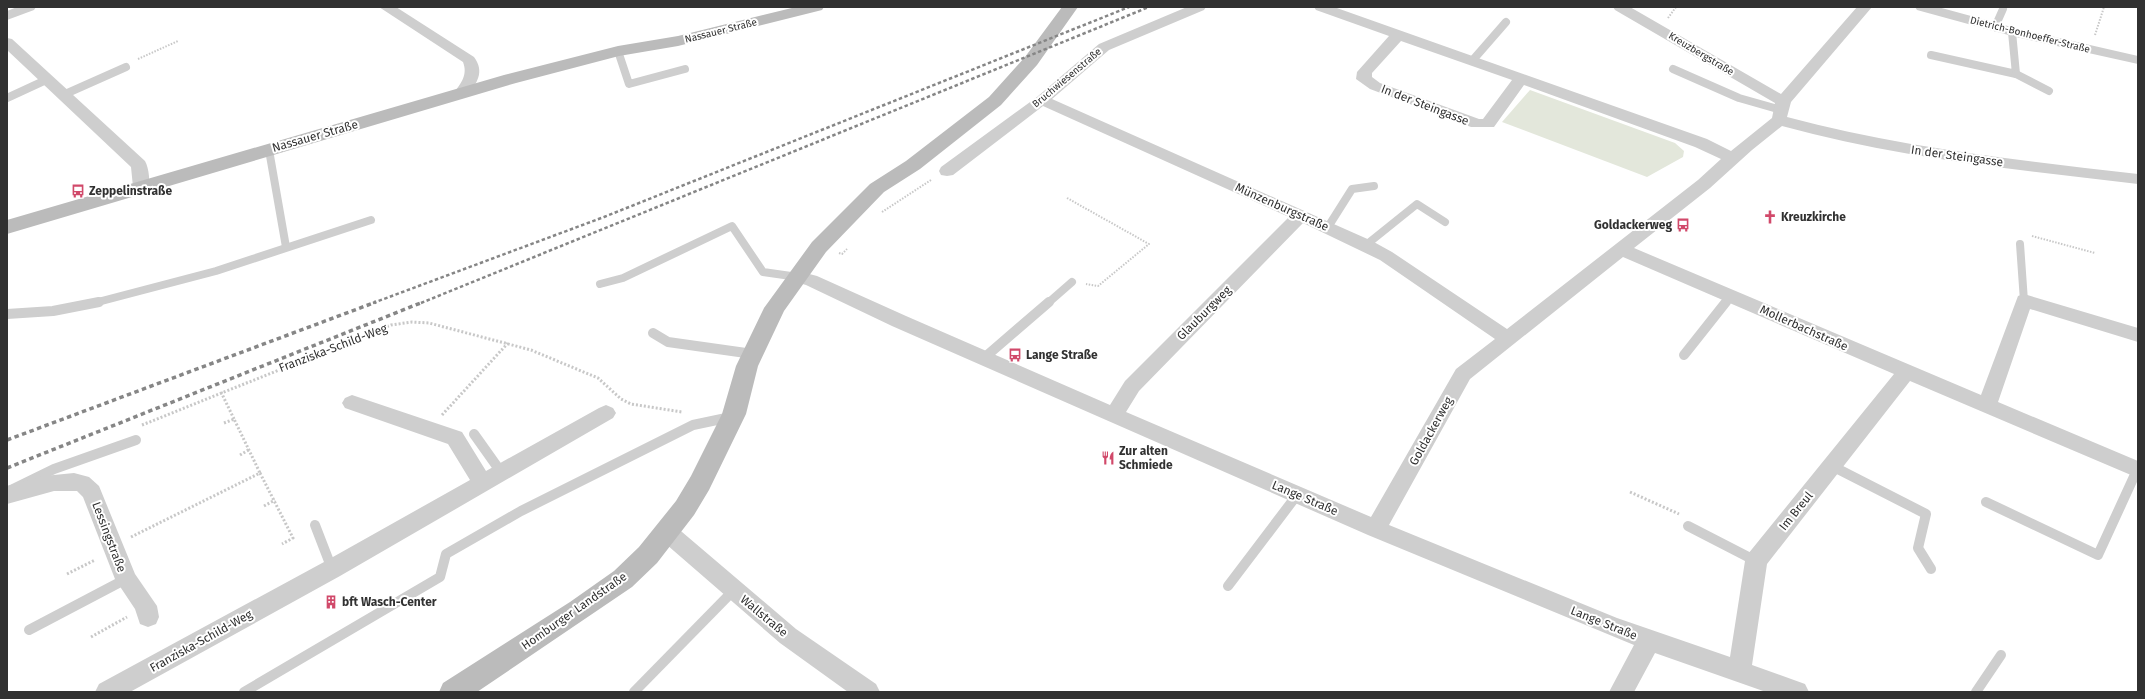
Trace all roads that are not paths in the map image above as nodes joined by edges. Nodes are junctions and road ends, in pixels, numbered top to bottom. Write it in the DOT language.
graph roads {
  1 [pos="29,7"];
  2 [pos="386,7"];
  3 [pos="765,7"];
  4 [pos="773,7"];
  5 [pos="816,7"];
  6 [pos="1198,7"];
  7 [pos="1322,7"];
  8 [pos="1620,7"];
  9 [pos="1865,7"];
  10 [pos="1922,7"];
  11 [pos="1069,9"];
  12 [pos="2003,9"];
  13 [pos="746,13"];
  14 [pos="7,16"];
  15 [pos="1506,22"];
  16 [pos="1995,27"];
  17 [pos="2012,32"];
  18 [pos="1398,34"];
  19 [pos="7,42"];
  20 [pos="621,51"];
  21 [pos="1931,55"];
  22 [pos="2138,60"];
  23 [pos="1472,61"];
  24 [pos="126,67"];
  25 [pos="686,69"];
  26 [pos="1673,69"];
  27 [pos="2016,74"];
  28 [pos="1521,78"];
  29 [pos="46,80"];
  30 [pos="2049,91"];
  31 [pos="462,93"];
  32 [pos="63,95"];
  33 [pos="7,98"];
  34 [pos="1042,100"];
  35 [pos="1781,110"];
  36 [pos="269,150"];
  37 [pos="1732,158"];
  38 [pos="913,166"];
  39 [pos="947,171"];
  40 [pos="2138,179"];
  41 [pos="1374,186"];
  42 [pos="141,187"];
  43 [pos="1301,215"];
  44 [pos="371,220"];
  45 [pos="1445,222"];
  46 [pos="7,226"];
  47 [pos="1328,227"];
  48 [pos="2020,244"];
  49 [pos="1366,245"];
  50 [pos="286,248"];
  51 [pos="1620,249"];
  52 [pos="805,278"];
  53 [pos="1072,282"];
  54 [pos="600,284"];
  55 [pos="1731,296"];
  56 [pos="2024,301"];
  57 [pos="7,314"];
  58 [pos="653,333"];
  59 [pos="2138,335"];
  60 [pos="1507,338"];
  61 [pos="753,354"];
  62 [pos="1684,356"];
  63 [pos="984,358"];
  64 [pos="1906,372"];
  65 [pos="352,403"];
  66 [pos="1987,406"];
  67 [pos="735,412"];
  68 [pos="606,414"];
  69 [pos="1114,415"];
  70 [pos="474,434"];
  71 [pos="136,440"];
  72 [pos="1832,466"];
  73 [pos="2137,470"];
  74 [pos="501,472"];
  75 [pos="482,483"];
  76 [pos="7,493"];
  77 [pos="1297,495"];
  78 [pos="1986,502"];
  79 [pos="315,526"];
  80 [pos="1688,526"];
  81 [pos="1376,529"];
  82 [pos="667,532"];
  83 [pos="1756,561"];
  84 [pos="332,569"];
  85 [pos="1931,569"];
  86 [pos="126,580"];
  87 [pos="1228,586"];
  88 [pos="734,590"];
  89 [pos="147,612"];
  90 [pos="30,630"];
  91 [pos="1649,641"];
  92 [pos="2001,655"];
  93 [pos="1739,672"];
  94 [pos="862,691"];
  95 [pos="107,692"];
  96 [pos="244,692"];
  97 [pos="453,692"];
  98 [pos="634,692"];
  99 [pos="1621,692"];
  100 [pos="1797,692"];
  101 [pos="1976,692"];
  1 -- 14 [label="street"];
  2 -- 31 [label="street"];
  3 -- 13 [label="main road"];
  4 -- 13 [label="main road, Nassauer Straße"];
  5 -- 20 [label="main road, Nassauer Straße"];
  6 -- 34 [label="street, Bruchwiesenstraße"];
  7 -- 18 [label="street"];
  8 -- 35 [label="street, Kreuzbergstraße"];
  9 -- 35 [label="street, Goldackerweg"];
  10 -- 16 [label="street, Dietrich-Bonhoeffer-Straße"];
  11 -- 38 [label="main road, Homburger Landstraße"];
  12 -- 16 [label="lane"];
  13 -- 20 [label="main road, Nassauer Straße"];
  15 -- 23 [label="lane"];
  16 -- 17 [label="street, Dietrich-Bonhoeffer-Straße"];
  17 -- 22 [label="street, Dietrich-Bonhoeffer-Straße"];
  17 -- 27 [label="lane"];
  18 -- 23 [label="street"];
  18 -- 28 [label="street, In der Steingasse"];
  19 -- 29 [label="street"];
  20 -- 25 [label="lane"];
  20 -- 31 [label="main road, Nassauer Straße"];
  21 -- 27 [label="lane"];
  23 -- 28 [label="street"];
  24 -- 32 [label="lane"];
  26 -- 35 [label="lane"];
  27 -- 30 [label="lane"];
  28 -- 37 [label="street"];
  29 -- 32 [label="street"];
  29 -- 33 [label="lane"];
  31 -- 36 [label="main road, Nassauer Straße"];
  32 -- 42 [label="street"];
  34 -- 39 [label="street, Bruchwiesenstraße"];
  34 -- 43 [label="street, Münzenburgstraße"];
  35 -- 37 [label="street, Goldackerweg"];
  35 -- 40 [label="street, In der Steingasse"];
  36 -- 42 [label="main road, Nassauer Straße"];
  36 -- 50 [label="lane"];
  37 -- 51 [label="street, Goldackerweg"];
  38 -- 52 [label="main road, Homburger Landstraße"];
  38 -- 52 [label="main road, Homburger Landstraße"];
  41 -- 47 [label="lane"];
  42 -- 46 [label="main road, Nassauer Straße"];
  43 -- 47 [label="street, Münzenburgstraße"];
  43 -- 69 [label="street, Glauburgweg"];
  44 -- 50 [label="lane"];
  45 -- 49 [label="lane"];
  47 -- 49 [label="street, Münzenburgstraße"];
  48 -- 56 [label="lane"];
  49 -- 60 [label="street, Münzenburgstraße"];
  50 -- 57 [label="lane"];
  51 -- 55 [label="street, Mollerbachstraße"];
  51 -- 60 [label="street, Goldackerweg"];
  52 -- 54 [label="lane"];
  52 -- 61 [label="main road, Homburger Landstraße"];
  52 -- 63 [label="street, Lange Straße"];
  52 -- 67 [label="main road, Homburger Landstraße"];
  53 -- 63 [label="lane"];
  55 -- 62 [label="lane"];
  55 -- 64 [label="street, Mollerbachstraße"];
  56 -- 59 [label="street"];
  56 -- 66 [label="street"];
  58 -- 61 [label="lane"];
  60 -- 81 [label="street, Goldackerweg"];
  61 -- 67 [label="main road, Homburger Landstraße"];
  63 -- 69 [label="street, Lange Straße"];
  64 -- 66 [label="street, Mollerbachstraße"];
  64 -- 72 [label="street, Im Breul"];
  65 -- 75 [label="street"];
  66 -- 73 [label="street, Mollerbachstraße"];
  67 -- 82 [label="main road, Homburger Landstraße"];
  67 -- 96 [label="lane"];
  68 -- 74 [label="street, Franziska-Schild-Weg"];
  69 -- 77 [label="street, Lange Straße"];
  70 -- 74 [label="lane"];
  71 -- 76 [label="lane"];
  72 -- 83 [label="street, Im Breul"];
  72 -- 85 [label="lane"];
  73 -- 78 [label="lane"];
  74 -- 75 [label="street, Franziska-Schild-Weg"];
  75 -- 84 [label="street, Franziska-Schild-Weg"];
  76 -- 86 [label="street, Lessingstraße"];
  77 -- 81 [label="street, Lange Straße"];
  77 -- 87 [label="lane"];
  79 -- 84 [label="lane"];
  80 -- 83 [label="lane"];
  81 -- 91 [label="street, Lange Straße"];
  82 -- 88 [label="street, Wallstraße"];
  82 -- 97 [label="main road, Homburger Landstraße"];
  83 -- 93 [label="street, Im Breul"];
  84 -- 95 [label="street, Franziska-Schild-Weg"];
  86 -- 89 [label="street, Lessingstraße"];
  86 -- 90 [label="lane"];
  88 -- 94 [label="street, Wallstraße"];
  88 -- 98 [label="lane"];
  91 -- 93 [label="street, Lange Straße"];
  91 -- 99 [label="street"];
  92 -- 101 [label="lane"];
  93 -- 100 [label="street, Lange Straße"];
}
